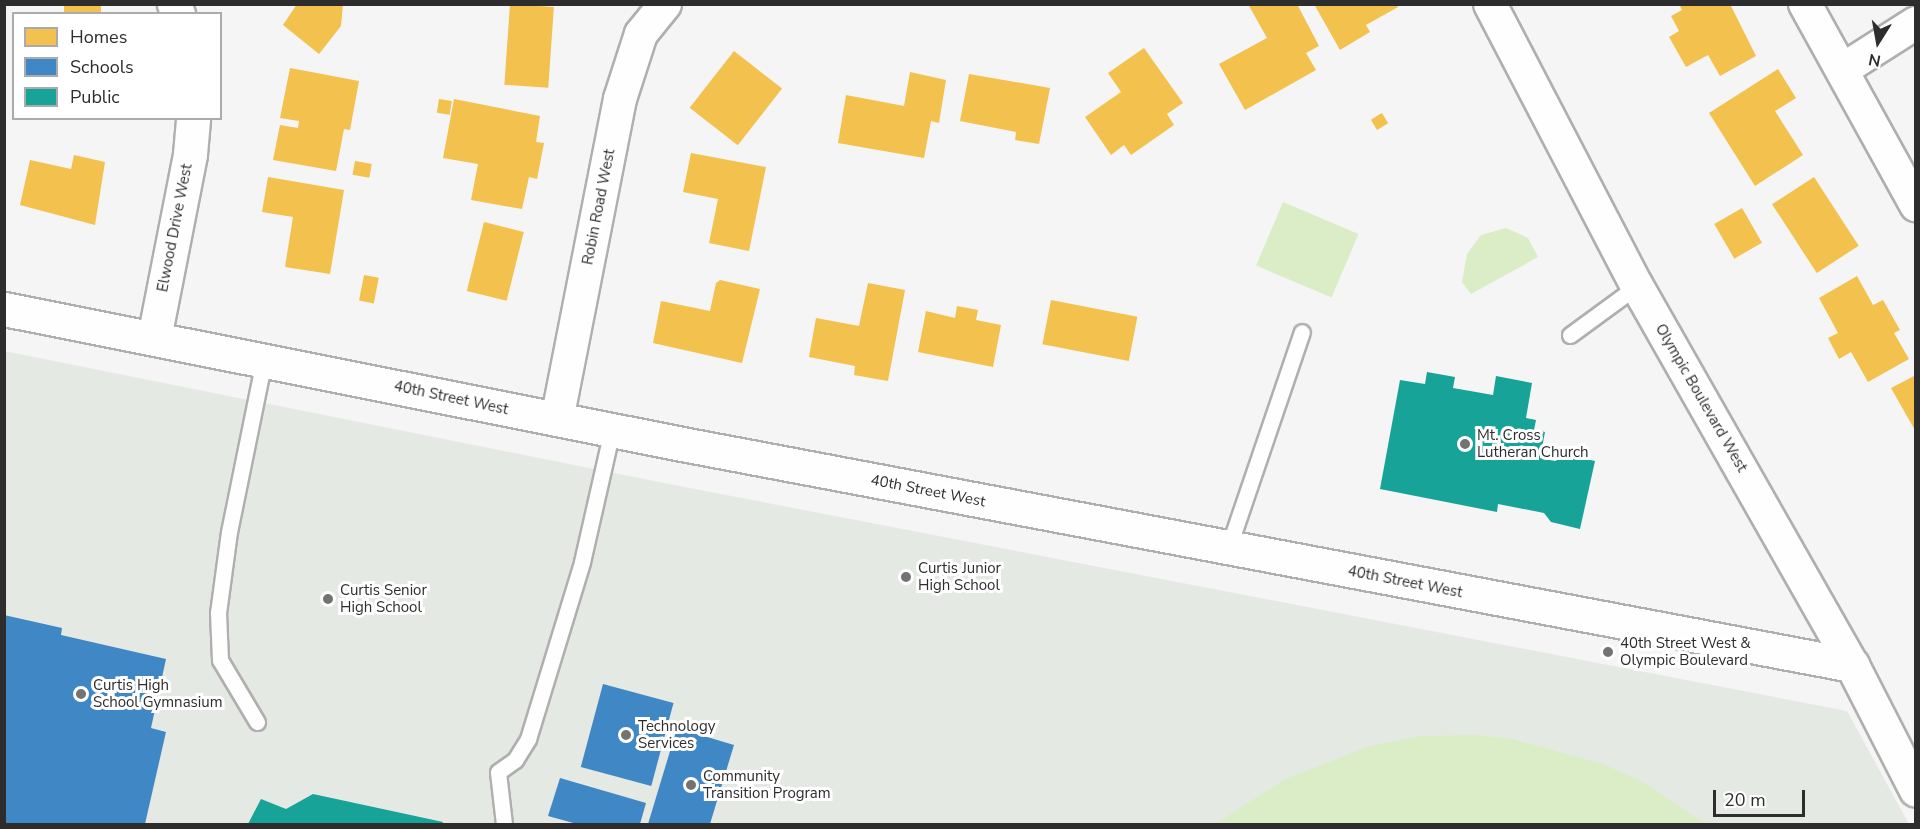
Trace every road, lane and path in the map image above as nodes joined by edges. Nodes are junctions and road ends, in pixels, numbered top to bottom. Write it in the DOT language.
graph roads {
  1 [pos="665,4"];
  2 [pos="1490,4"];
  3 [pos="1805,4"];
  4 [pos="1916,23"];
  5 [pos="1842,70"];
  6 [pos="193,120"];
  7 [pos="1916,205"];
  8 [pos="1637,286"];
  9 [pos="4,309"];
  10 [pos="1302,332"];
  11 [pos="1570,335"];
  12 [pos="154,338"];
  13 [pos="264,360"];
  14 [pos="557,420"];
  15 [pos="612,430"];
  16 [pos="1228,549"];
  17 [pos="1852,665"];
  18 [pos="257,722"];
  19 [pos="1916,790"];
  20 [pos="504,825"];
  1 -- 14 [label="street, Robin Road West"];
  2 -- 8 [label="street, Olympic Boulevard West"];
  3 -- 5 [label="street"];
  4 -- 5 [label="street"];
  5 -- 7 [label="street"];
  6 -- 12 [label="street, Elwood Drive West"];
  8 -- 11 [label="lane"];
  8 -- 17 [label="street, Olympic Boulevard West"];
  9 -- 12 [label="street, 40th Street West"];
  10 -- 16 [label="lane"];
  12 -- 13 [label="street, 40th Street West"];
  13 -- 14 [label="street, 40th Street West"];
  13 -- 18 [label="lane"];
  14 -- 15 [label="street, 40th Street West"];
  15 -- 16 [label="street, 40th Street West"];
  15 -- 20 [label="lane"];
  16 -- 17 [label="street, 40th Street West"];
  17 -- 19 [label="street, Olympic Boulevard West"];
}
